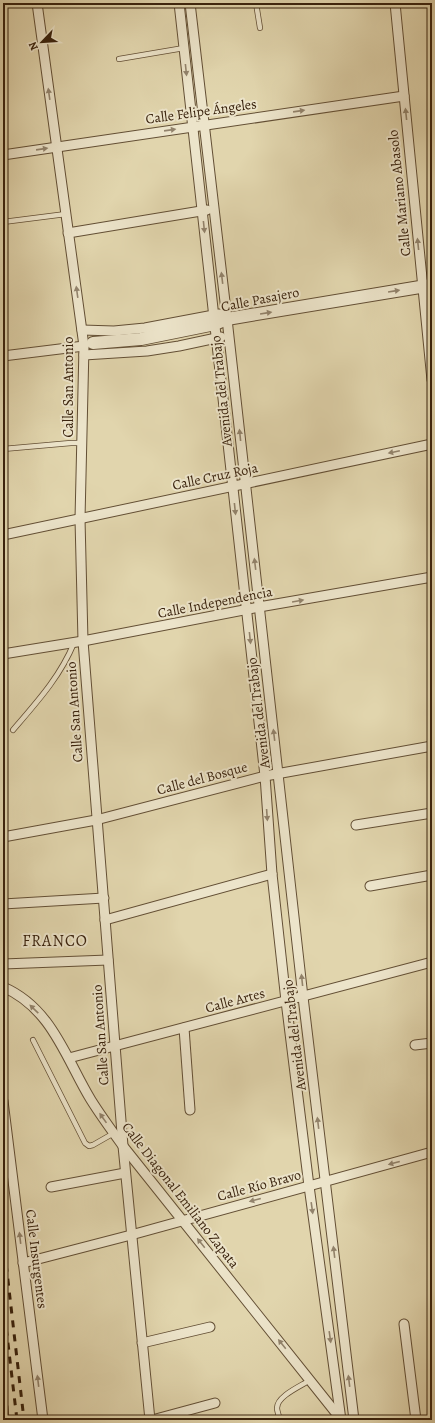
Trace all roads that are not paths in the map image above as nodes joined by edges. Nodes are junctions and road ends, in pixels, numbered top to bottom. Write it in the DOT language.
graph roads {
  1 [pos="37,3"];
  2 [pos="179,3"];
  3 [pos="190,3"];
  4 [pos="256,3"];
  5 [pos="395,3"];
  6 [pos="260,28"];
  7 [pos="184,48"];
  8 [pos="119,59"];
  9 [pos="404,96"];
  10 [pos="204,125"];
  11 [pos="193,127"];
  12 [pos="57,147"];
  13 [pos="3,155"];
  14 [pos="214,209"];
  15 [pos="202,211"];
  16 [pos="66,214"];
  17 [pos="3,222"];
  18 [pos="68,233"];
  19 [pos="427,286"];
  20 [pos="227,316"];
  21 [pos="214,319"];
  22 [pos="82,330"];
  23 [pos="229,335"];
  24 [pos="216,338"];
  25 [pos="87,348"];
  26 [pos="3,356"];
  27 [pos="432,380"];
  28 [pos="82,443"];
  29 [pos="432,444"];
  30 [pos="3,449"];
  31 [pos="245,484"];
  32 [pos="233,487"];
  33 [pos="80,519"];
  34 [pos="3,536"];
  35 [pos="432,577"];
  36 [pos="260,607"];
  37 [pos="246,610"];
  38 [pos="79,642"];
  39 [pos="3,654"];
  40 [pos="12,730"];
  41 [pos="432,746"];
  42 [pos="279,774"];
  43 [pos="265,776"];
  44 [pos="432,813"];
  45 [pos="96,820"];
  46 [pos="356,825"];
  47 [pos="3,836"];
  48 [pos="272,874"];
  49 [pos="432,876"];
  50 [pos="370,886"];
  51 [pos="104,898"];
  52 [pos="3,904"];
  53 [pos="105,920"];
  54 [pos="108,960"];
  55 [pos="432,962"];
  56 [pos="3,964"];
  57 [pos="3,987"];
  58 [pos="304,996"];
  59 [pos="286,1001"];
  60 [pos="184,1028"];
  61 [pos="33,1040"];
  62 [pos="432,1042"];
  63 [pos="415,1045"];
  64 [pos="114,1046"];
  65 [pos="69,1058"];
  66 [pos="3,1101"];
  67 [pos="190,1110"];
  68 [pos="114,1133"];
  69 [pos="123,1146"];
  70 [pos="432,1152"];
  71 [pos="125,1173"];
  72 [pos="325,1181"];
  73 [pos="309,1186"];
  74 [pos="51,1187"];
  75 [pos="183,1220"];
  76 [pos="131,1235"];
  77 [pos="23,1263"];
  78 [pos="404,1324"];
  79 [pos="210,1327"];
  80 [pos="142,1343"];
  81 [pos="310,1380"];
  82 [pos="215,1402"];
  83 [pos="3,1407"];
  84 [pos="4,1420"];
  85 [pos="42,1420"];
  86 [pos="151,1420"];
  87 [pos="280,1420"];
  88 [pos="341,1420"];
  89 [pos="354,1420"];
  90 [pos="416,1420"];
  12 -- 1 [label="street, Calle San Antonio, one-way"];
  2 -- 7 [label="street, Avenida del Trabajo"];
  3 -- 10 [label="street, Avenida del Trabajo"];
  4 -- 6 [label="lane"];
  5 -- 9 [label="street, Calle Mariano Abasolo"];
  7 -- 8 [label="lane"];
  7 -- 11 [label="street, Avenida del Trabajo, one-way"];
  10 -- 9 [label="street, Calle Felipe Ángeles, one-way"];
  19 -- 9 [label="street, Calle Mariano Abasolo, one-way"];
  10 -- 11 [label="street, Calle Felipe Ángeles"];
  10 -- 14 [label="street, Avenida del Trabajo"];
  12 -- 11 [label="street, Calle Felipe Ángeles, one-way"];
  11 -- 15 [label="street, Avenida del Trabajo"];
  13 -- 12 [label="street, Calle Felipe Ángeles, one-way"];
  12 -- 16 [label="street, Calle San Antonio"];
  14 -- 15 [label="street"];
  20 -- 14 [label="street, Avenida del Trabajo, one-way"];
  15 -- 18 [label="street"];
  15 -- 21 [label="street, Avenida del Trabajo, one-way"];
  16 -- 17 [label="lane"];
  16 -- 18 [label="street, Calle San Antonio"];
  22 -- 18 [label="street, Calle San Antonio, one-way"];
  20 -- 19 [label="street, Calle Pasajero, one-way"];
  19 -- 27 [label="street, Calle Mariano Abasolo"];
  20 -- 21 [label="street, Calle Pasajero"];
  20 -- 23 [label="street, Avenida del Trabajo"];
  21 -- 22 [label="street"];
  21 -- 24 [label="street, Avenida del Trabajo"];
  21 -- 25 [label="street, Calle Pasajero"];
  22 -- 25 [label="street, Calle San Antonio"];
  23 -- 24 [label="street"];
  31 -- 23 [label="street, Avenida del Trabajo, one-way"];
  24 -- 25 [label="street"];
  24 -- 32 [label="street, Avenida del Trabajo"];
  25 -- 26 [label="street, Calle Pasajero"];
  25 -- 28 [label="street, Calle San Antonio"];
  28 -- 30 [label="lane"];
  28 -- 33 [label="street, Calle San Antonio"];
  29 -- 31 [label="street, Calle Cruz Roja, one-way"];
  31 -- 32 [label="street, Calle Cruz Roja"];
  36 -- 31 [label="street, Avenida del Trabajo, one-way"];
  32 -- 33 [label="street, Calle Cruz Roja"];
  32 -- 37 [label="street, Avenida del Trabajo, one-way"];
  33 -- 34 [label="street, Calle Cruz Roja"];
  33 -- 38 [label="street, Calle San Antonio"];
  36 -- 35 [label="street, Calle Independencia, one-way"];
  36 -- 37 [label="street, Calle Independencia"];
  42 -- 36 [label="street, Avenida del Trabajo, one-way"];
  37 -- 38 [label="street, Calle Independencia"];
  37 -- 43 [label="street, Avenida del Trabajo, one-way"];
  38 -- 39 [label="street, Calle Independencia"];
  38 -- 40 [label="lane"];
  38 -- 45 [label="street, Calle San Antonio"];
  41 -- 42 [label="street, Calle del Bosque"];
  42 -- 43 [label="street, Calle del Bosque"];
  58 -- 42 [label="street, Avenida del Trabajo, one-way"];
  43 -- 45 [label="street, Calle del Bosque"];
  43 -- 48 [label="street, Avenida del Trabajo, one-way"];
  44 -- 46 [label="street"];
  45 -- 47 [label="street, Calle del Bosque"];
  45 -- 51 [label="street, Calle San Antonio"];
  48 -- 53 [label="street"];
  48 -- 59 [label="street, Avenida del Trabajo"];
  49 -- 50 [label="street"];
  51 -- 52 [label="street"];
  51 -- 53 [label="street, Calle San Antonio"];
  53 -- 54 [label="street, Calle San Antonio"];
  54 -- 56 [label="street"];
  54 -- 64 [label="street, Calle San Antonio"];
  55 -- 58 [label="street, Calle Artes"];
  65 -- 57 [label="street, Calle Diagonal Emiliano Zapata, one-way"];
  58 -- 59 [label="street, Calle Artes"];
  72 -- 58 [label="street, Avenida del Trabajo, one-way"];
  59 -- 60 [label="street, Calle Artes"];
  59 -- 73 [label="street, Avenida del Trabajo"];
  60 -- 64 [label="street, Calle Artes"];
  60 -- 67 [label="street"];
  61 -- 68 [label="lane"];
  62 -- 63 [label="street"];
  64 -- 65 [label="street, Calle Artes"];
  64 -- 69 [label="street, Calle San Antonio"];
  68 -- 65 [label="street, Calle Diagonal Emiliano Zapata, one-way"];
  77 -- 66 [label="street, Calle Insurgentes, one-way"];
  68 -- 69 [label="street, Calle Diagonal Emiliano Zapata"];
  69 -- 71 [label="street, Calle San Antonio"];
  69 -- 75 [label="street, Calle Diagonal Emiliano Zapata"];
  70 -- 72 [label="street, Calle Río Bravo, one-way"];
  71 -- 74 [label="street"];
  71 -- 76 [label="street, Calle San Antonio"];
  72 -- 73 [label="street, Calle Río Bravo"];
  89 -- 72 [label="street, Avenida del Trabajo, one-way"];
  73 -- 75 [label="street, Calle Río Bravo, one-way"];
  73 -- 88 [label="street, Avenida del Trabajo, one-way"];
  75 -- 76 [label="street, Calle Río Bravo"];
  81 -- 75 [label="street, Calle Diagonal Emiliano Zapata, one-way"];
  76 -- 77 [label="street, Calle Río Bravo"];
  76 -- 80 [label="street, Calle San Antonio"];
  85 -- 77 [label="street, Calle Insurgentes, one-way"];
  78 -- 90 [label="street"];
  79 -- 80 [label="street"];
  80 -- 86 [label="street, Calle San Antonio"];
  81 -- 87 [label="lane"];
  81 -- 88 [label="street, Calle Diagonal Emiliano Zapata"];
  82 -- 86 [label="street"];
  83 -- 84 [label="street"];
}
